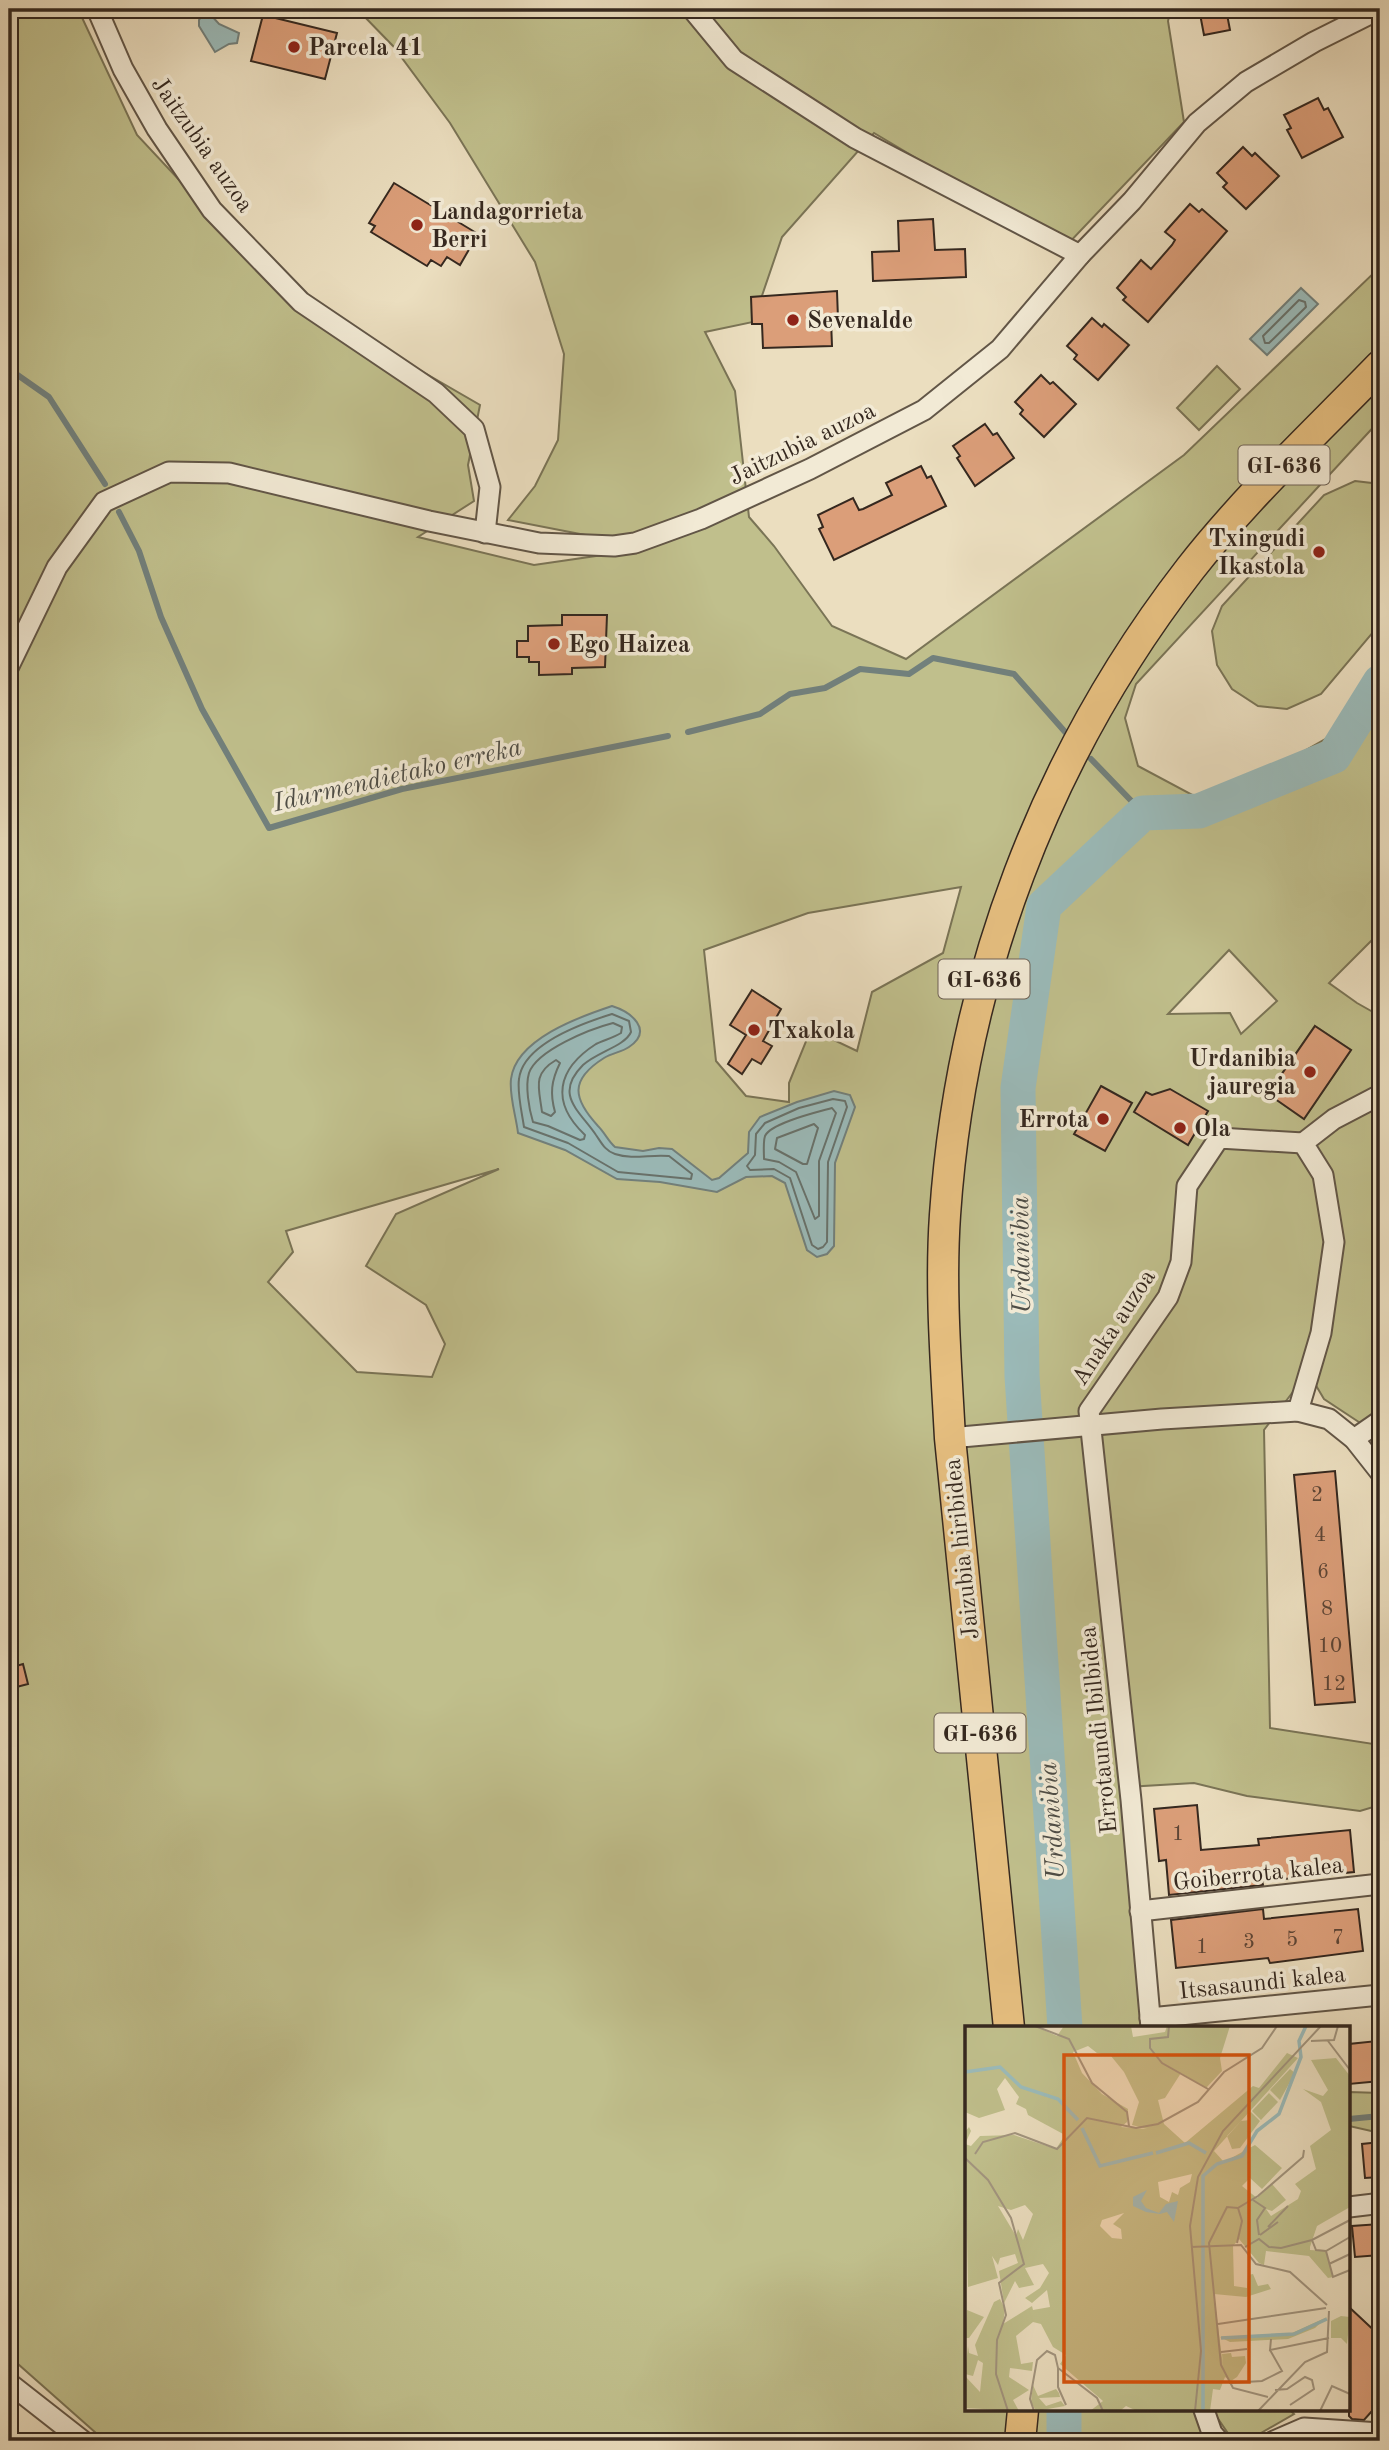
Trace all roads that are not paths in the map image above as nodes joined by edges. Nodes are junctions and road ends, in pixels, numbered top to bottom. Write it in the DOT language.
graph roads {
  1 [pos="97,9"];
  2 [pos="692,9"];
  3 [pos="1380,9"];
  4 [pos="1080,255"];
  5 [pos="1380,366"];
  6 [pos="485,533"];
  7 [pos="9,666"];
  8 [pos="1380,1095"];
  9 [pos="1303,1143"];
  10 [pos="1298,1411"];
  11 [pos="1380,1421"];
  12 [pos="1090,1426"];
  13 [pos="950,1438"];
  14 [pos="1354,1439"];
  15 [pos="1380,1472"];
  16 [pos="1380,1884"];
  17 [pos="1140,1911"];
  18 [pos="1380,1995"];
  19 [pos="1150,2023"];
  20 [pos="1009,2026"];
  21 [pos="1374,2204"];
  22 [pos="1350,2207"];
  23 [pos="9,2383"];
  24 [pos="1023,2412"];
  25 [pos="1205,2412"];
  26 [pos="1380,2433"];
  27 [pos="83,2441"];
  28 [pos="1020,2441"];
  29 [pos="1219,2441"];
  30 [pos="1274,2441"];
  1 -- 6 [label="street, Jaitzubia auzoa"];
  2 -- 4 [label="street"];
  3 -- 4 [label="street, Jaitzubia auzoa"];
  4 -- 6 [label="street, Jaitzubia auzoa"];
  5 -- 13 [label="main road, GI-636"];
  6 -- 7 [label="street, Jaitzubia auzoa"];
  8 -- 9 [label="street"];
  9 -- 10 [label="street"];
  9 -- 12 [label="street, Anaka auzoa"];
  10 -- 12 [label="street, Jaizubia hiribidea"];
  10 -- 14 [label="street, Jaizubia hiribidea"];
  11 -- 14 [label="street"];
  12 -- 13 [label="street, Jaizubia hiribidea"];
  12 -- 17 [label="street, Errotaundi Ibilbidea"];
  13 -- 20 [label="main road, Jaizubia hiribidea / GI-636"];
  14 -- 15 [label="street, Jaizubia hiribidea"];
  16 -- 17 [label="street, Goiberrota kalea"];
  17 -- 19 [label="street, Errotaundi Ibilbidea"];
  18 -- 19 [label="street, Itsasaundi kalea"];
  21 -- 22 [label="street"];
  23 -- 27 [label="street"];
  24 -- 28 [label="main road"];
  25 -- 29 [label="street"];
  26 -- 30 [label="street"];
}
